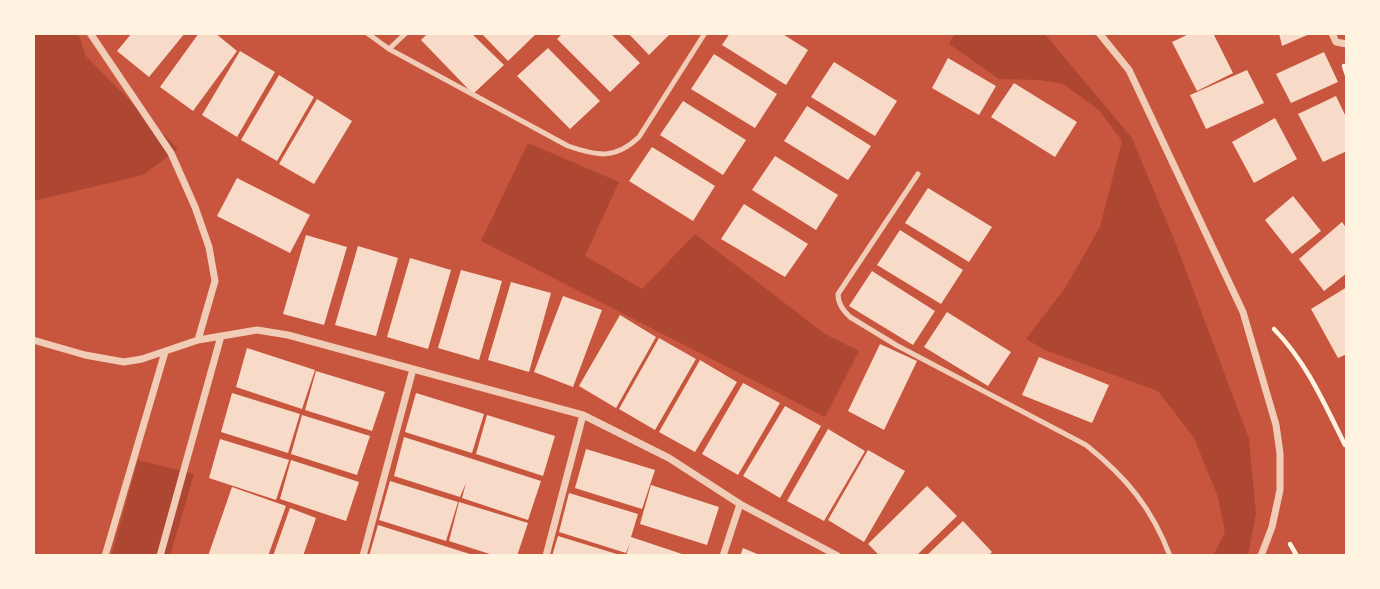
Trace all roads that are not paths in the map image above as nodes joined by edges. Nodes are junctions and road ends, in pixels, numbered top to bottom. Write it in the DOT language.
graph roads {
  1 [pos="90,33"];
  2 [pos="367,33"];
  3 [pos="406,33"];
  4 [pos="705,33"];
  5 [pos="1098,33"];
  6 [pos="1332,33"];
  7 [pos="1347,44"];
  8 [pos="390,49"];
  9 [pos="918,174"];
  10 [pos="220,336"];
  11 [pos="33,340"];
  12 [pos="198,340"];
  13 [pos="165,352"];
  14 [pos="413,369"];
  15 [pos="583,415"];
  16 [pos="740,504"];
  17 [pos="105,556"];
  18 [pos="160,556"];
  19 [pos="363,556"];
  20 [pos="546,556"];
  21 [pos="723,556"];
  22 [pos="838,556"];
  23 [pos="1170,556"];
  24 [pos="1261,556"];
  1 -- 12 [label="street"];
  2 -- 8 [label="lane"];
  3 -- 8 [label="lane"];
  4 -- 8 [label="lane"];
  5 -- 24 [label="street"];
  6 -- 7 [label="street"];
  9 -- 23 [label="lane"];
  10 -- 12 [label="street"];
  10 -- 14 [label="street"];
  10 -- 18 [label="street"];
  11 -- 13 [label="street"];
  12 -- 13 [label="street"];
  13 -- 17 [label="street"];
  14 -- 15 [label="street"];
  14 -- 19 [label="street"];
  15 -- 16 [label="street"];
  15 -- 20 [label="street"];
  16 -- 21 [label="street"];
  16 -- 22 [label="street"];
}
